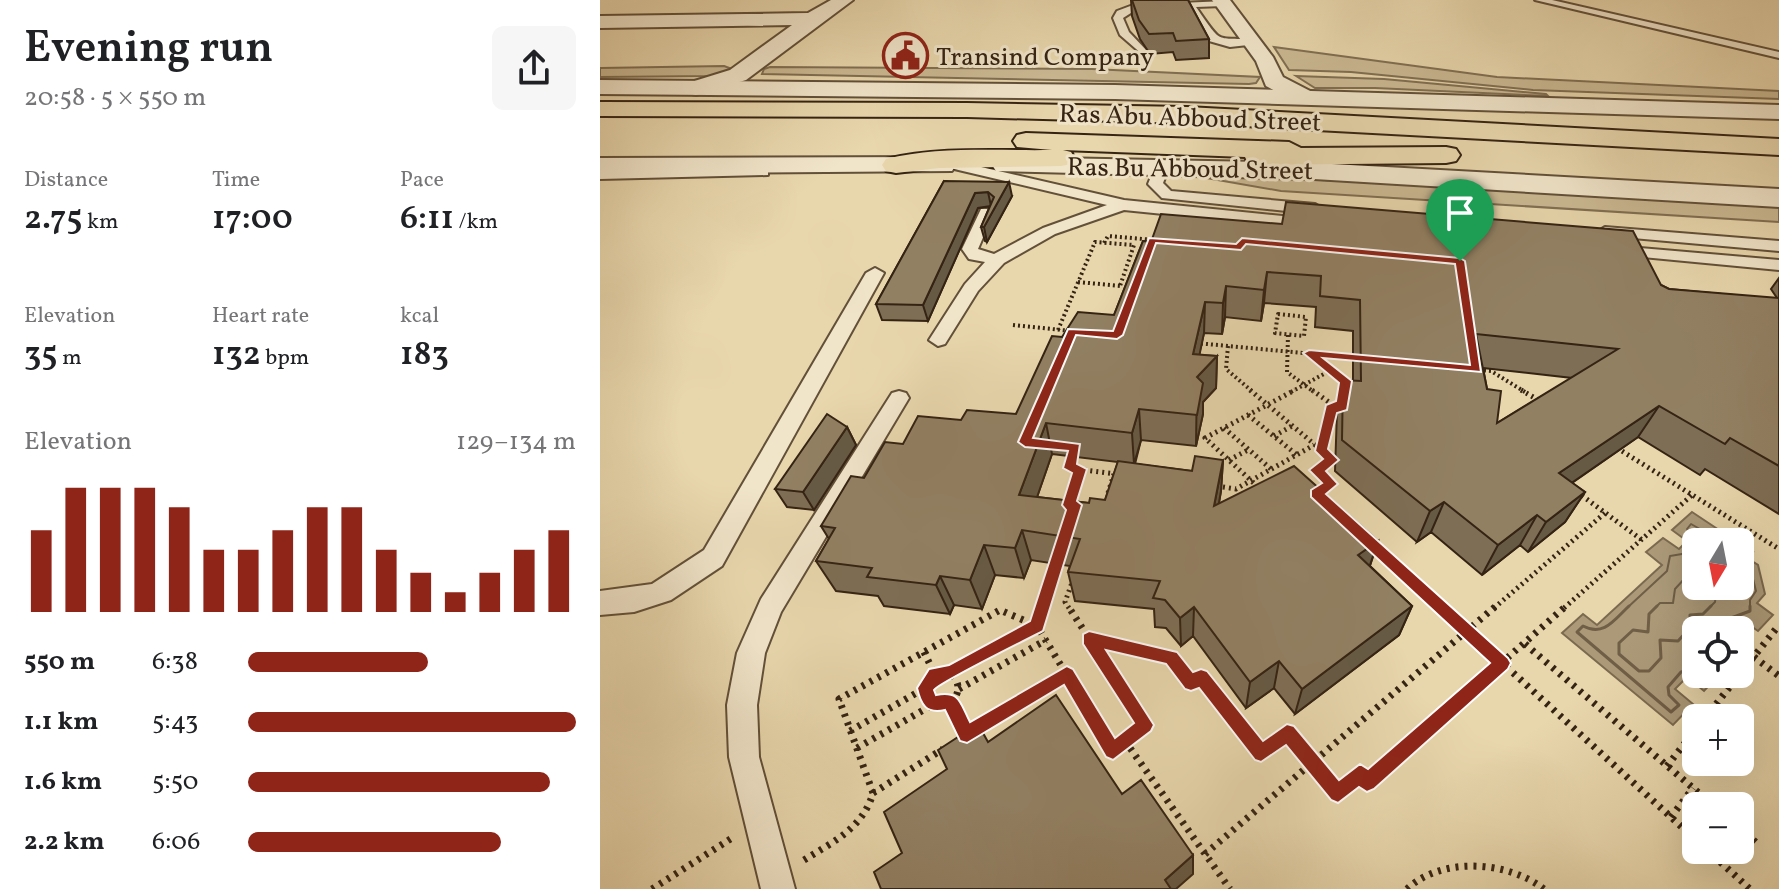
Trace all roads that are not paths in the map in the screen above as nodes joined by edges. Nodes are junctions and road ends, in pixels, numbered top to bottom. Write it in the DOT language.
graph roads {
  1 [pos="844,0"];
  2 [pos="1540,0"];
  3 [pos="1575,0"];
  4 [pos="1222,1"];
  5 [pos="1190,5"];
  6 [pos="812,19"];
  7 [pos="600,22"];
  8 [pos="1253,42"];
  9 [pos="1779,47"];
  10 [pos="1143,52"];
  11 [pos="1779,55"];
  12 [pos="746,81"];
  13 [pos="1274,81"];
  14 [pos="600,87"];
  15 [pos="1251,96"];
  16 [pos="1299,104"];
  17 [pos="600,109"];
  18 [pos="1779,112"];
  19 [pos="1187,115"];
  20 [pos="1779,122"];
  21 [pos="1779,133"];
  22 [pos="1779,147"];
  23 [pos="898,152"];
  24 [pos="955,165"];
  25 [pos="600,166"];
  26 [pos="1162,167"];
  27 [pos="1779,173"];
  28 [pos="600,175"];
  29 [pos="1779,198"];
  30 [pos="1124,205"];
  31 [pos="986,212"];
  32 [pos="1592,231"];
  33 [pos="1779,246"];
  34 [pos="1597,249"];
  35 [pos="997,260"];
  36 [pos="1779,265"];
  37 [pos="875,273"];
  38 [pos="938,340"];
  39 [pos="899,398"];
  40 [pos="600,603"];
  41 [pos="777,884"];
  1 -- 6 [label="street"];
  2 -- 11 [label="lane"];
  3 -- 9 [label="lane"];
  4 -- 5 [label="lane"];
  4 -- 8 [label="street"];
  5 -- 8 [label="lane"];
  5 -- 10 [label="lane"];
  6 -- 7 [label="street"];
  6 -- 12 [label="street"];
  8 -- 13 [label="street"];
  12 -- 14 [label="street"];
  12 -- 15 [label="street"];
  13 -- 15 [label="street"];
  13 -- 16 [label="street"];
  15 -- 16 [label="street"];
  16 -- 18 [label="street"];
  16 -- 19 [label="highway"];
  16 -- 20 [label="highway"];
  16 -- 21 [label="highway"];
  17 -- 19 [label="highway, Ras Abu Abboud Street"];
  19 -- 22 [label="highway, Ras Abu Abboud Street"];
  23 -- 24 [label="street, Ras Bu Abboud Street"];
  23 -- 25 [label="street, Ras Bu Abboud Street"];
  23 -- 27 [label="highway"];
  23 -- 28 [label="lane"];
  24 -- 26 [label="street, Ras Bu Abboud Street"];
  24 -- 30 [label="lane"];
  26 -- 29 [label="street, Ras Bu Abboud Street"];
  26 -- 30 [label="lane"];
  30 -- 35 [label="lane"];
  31 -- 35 [label="lane"];
  32 -- 33 [label="lane"];
  34 -- 36 [label="lane"];
  35 -- 38 [label="lane"];
  37 -- 40 [label="lane"];
  39 -- 41 [label="lane"];
}
